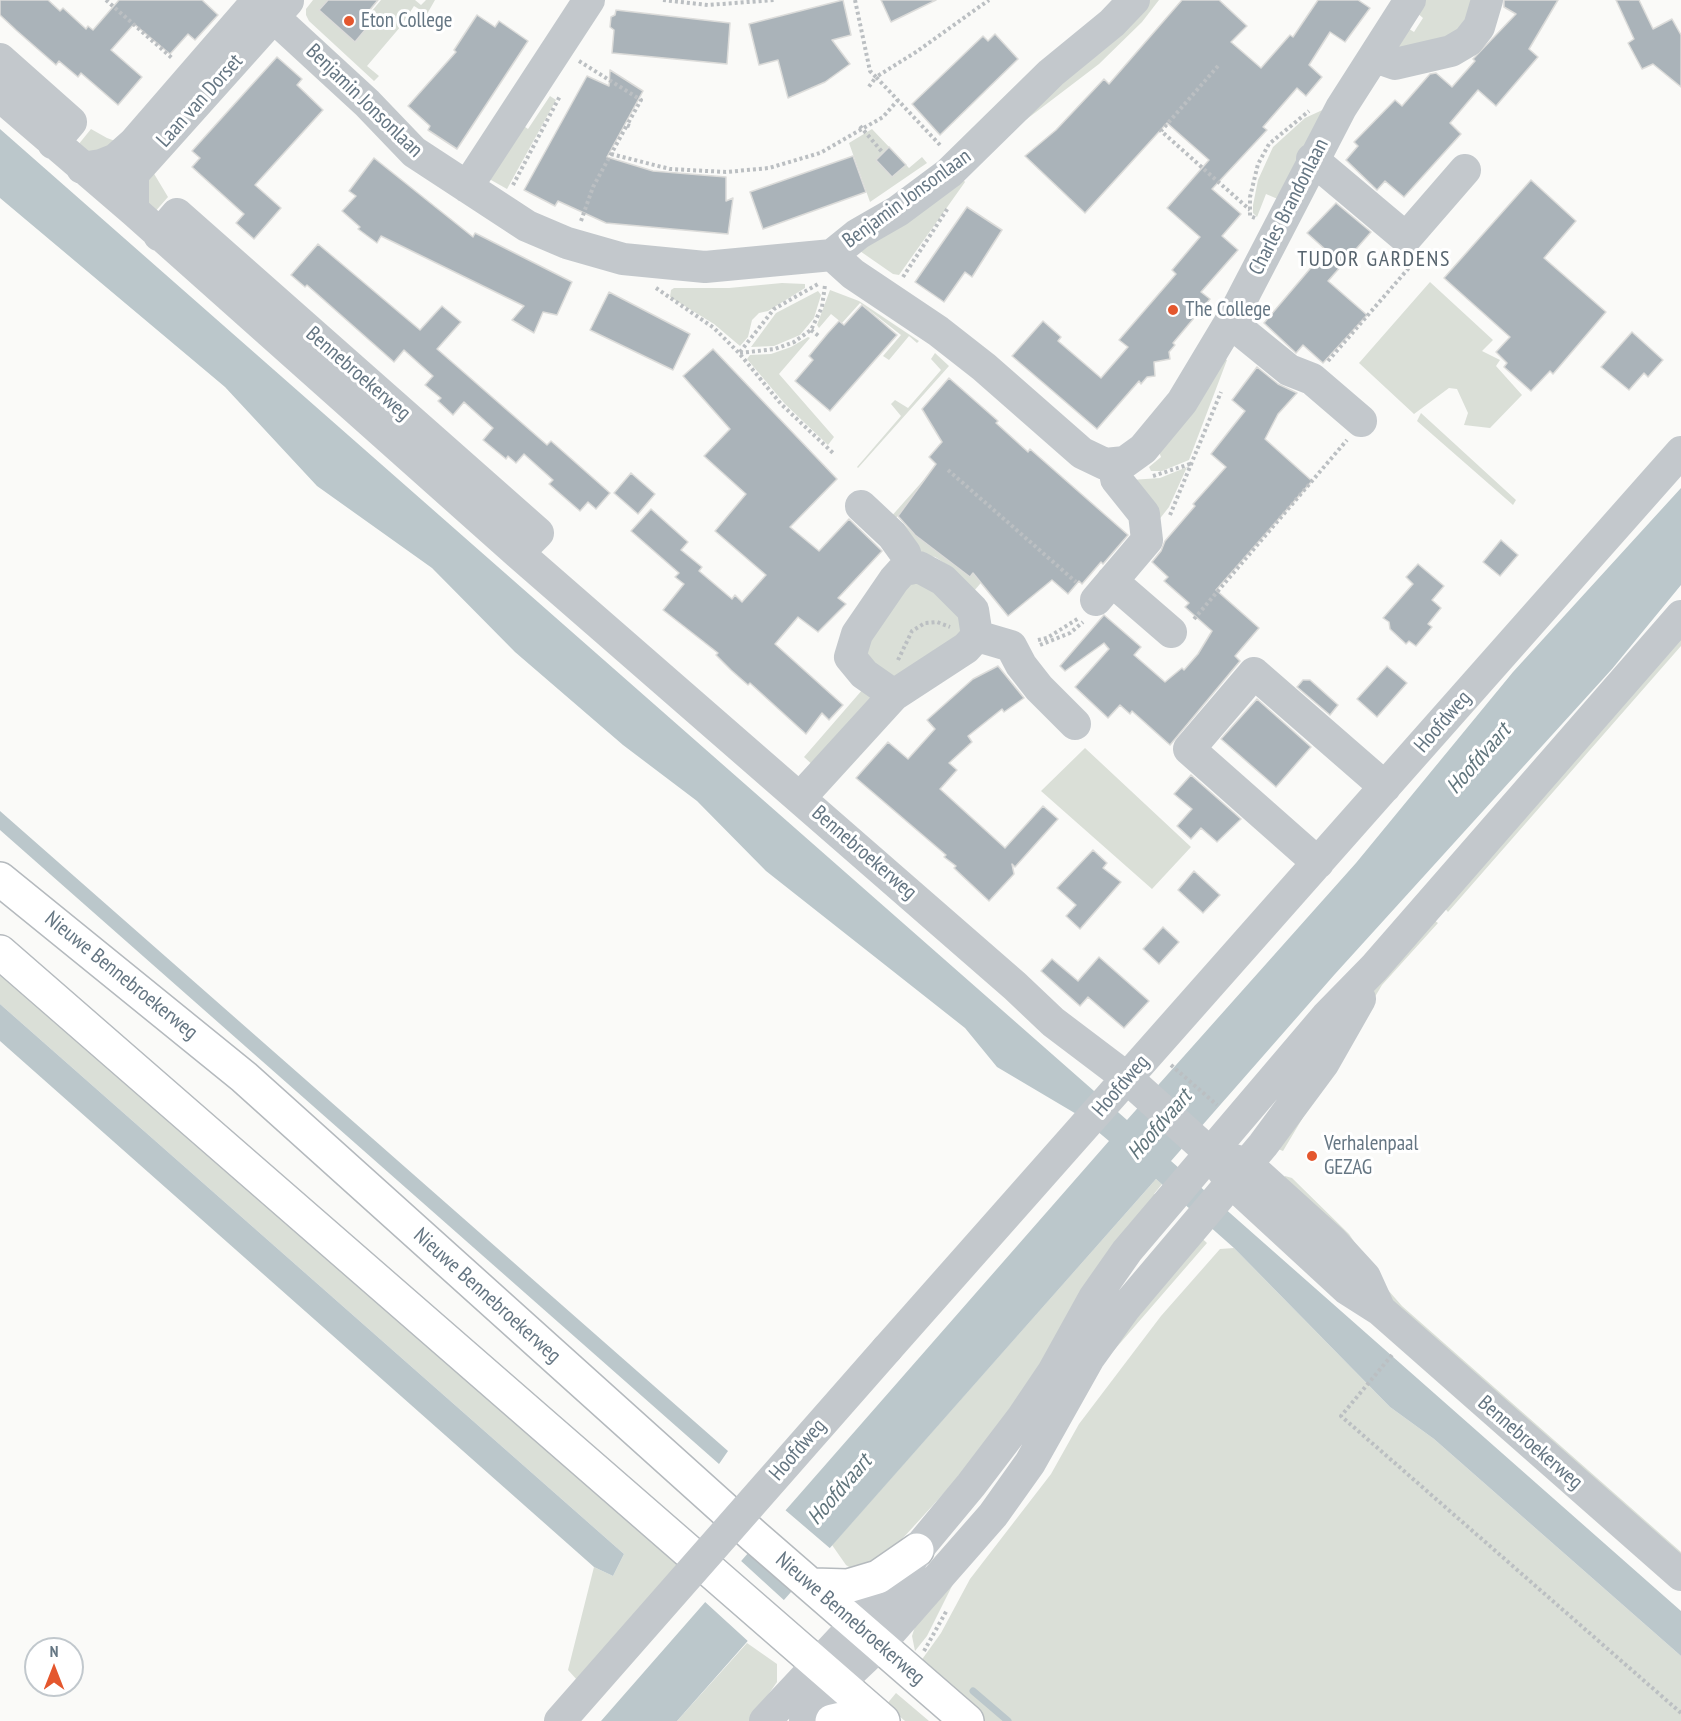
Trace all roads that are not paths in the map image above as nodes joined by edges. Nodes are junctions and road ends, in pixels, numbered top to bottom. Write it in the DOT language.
graph roads {
  1 [pos="589,0"];
  2 [pos="1134,0"];
  3 [pos="1410,0"];
  4 [pos="1487,0"];
  5 [pos="267,3"];
  6 [pos="1375,57"];
  7 [pos="0,59"];
  8 [pos="0,96"];
  9 [pos="53,143"];
  10 [pos="1312,159"];
  11 [pos="82,168"];
  12 [pos="1465,170"];
  13 [pos="467,187"];
  14 [pos="133,210"];
  15 [pos="831,255"];
  16 [pos="1230,322"];
  17 [pos="1360,421"];
  18 [pos="1681,452"];
  19 [pos="1115,464"];
  20 [pos="861,506"];
  21 [pos="910,569"];
  22 [pos="1681,616"];
  23 [pos="1171,632"];
  24 [pos="977,636"];
  25 [pos="894,695"];
  26 [pos="1075,724"];
  27 [pos="1385,787"];
  28 [pos="800,798"];
  29 [pos="1318,863"];
  30 [pos="0,879"];
  31 [pos="0,952"];
  32 [pos="1374,968"];
  33 [pos="1124,1089"];
  34 [pos="1202,1157"];
  35 [pos="1233,1181"];
  36 [pos="917,1550"];
  37 [pos="1681,1575"];
  38 [pos="813,1585"];
  39 [pos="868,1634"];
  40 [pos="829,1672"];
  41 [pos="878,1716"];
  42 [pos="560,1721"];
  43 [pos="765,1721"];
  44 [pos="805,1721"];
  45 [pos="832,1721"];
  46 [pos="967,1721"];
  1 -- 13 [label="street"];
  2 -- 15 [label="street, Benjamin Jonsonlaan"];
  3 -- 6 [label="street, Charles Brandonlaan"];
  4 -- 6 [label="street"];
  5 -- 11 [label="street, Laan van Dorset"];
  5 -- 13 [label="street, Benjamin Jonsonlaan"];
  5 -- 14 [label="street, Laan van Dorset"];
  6 -- 10 [label="street, Charles Brandonlaan"];
  7 -- 9 [label="street"];
  8 -- 9 [label="street, Bennebroekerweg"];
  9 -- 11 [label="street, Bennebroekerweg"];
  10 -- 12 [label="street"];
  10 -- 16 [label="street, Charles Brandonlaan"];
  11 -- 14 [label="street, Bennebroekerweg"];
  13 -- 15 [label="street, Benjamin Jonsonlaan"];
  14 -- 28 [label="street, Bennebroekerweg"];
  15 -- 19 [label="street"];
  16 -- 17 [label="street"];
  16 -- 19 [label="street, Charles Brandonlaan"];
  18 -- 27 [label="street, Hoofdweg"];
  19 -- 23 [label="street"];
  20 -- 21 [label="street"];
  21 -- 24 [label="street"];
  21 -- 25 [label="street"];
  22 -- 32 [label="street"];
  24 -- 25 [label="street"];
  24 -- 26 [label="street"];
  25 -- 28 [label="street"];
  27 -- 29 [label="street, Hoofdweg"];
  27 -- 29 [label="street"];
  28 -- 33 [label="street, Bennebroekerweg"];
  29 -- 33 [label="street, Hoofdweg"];
  30 -- 38 [label="main road, Nieuwe Bennebroekerweg"];
  31 -- 40 [label="main road"];
  32 -- 34 [label="street"];
  32 -- 35 [label="street"];
  33 -- 34 [label="street, Bennebroekerweg"];
  33 -- 42 [label="street, Hoofdweg, bridge"];
  34 -- 35 [label="street, Bennebroekerweg"];
  34 -- 36 [label="street"];
  35 -- 37 [label="street, Bennebroekerweg"];
  35 -- 39 [label="street"];
  36 -- 38 [label="main road"];
  36 -- 39 [label="street"];
  38 -- 39 [label="main road, Nieuwe Bennebroekerweg"];
  39 -- 40 [label="street"];
  39 -- 46 [label="main road, Nieuwe Bennebroekerweg"];
  40 -- 41 [label="main road"];
  40 -- 43 [label="street"];
  40 -- 44 [label="street"];
  41 -- 45 [label="main road"];
}
